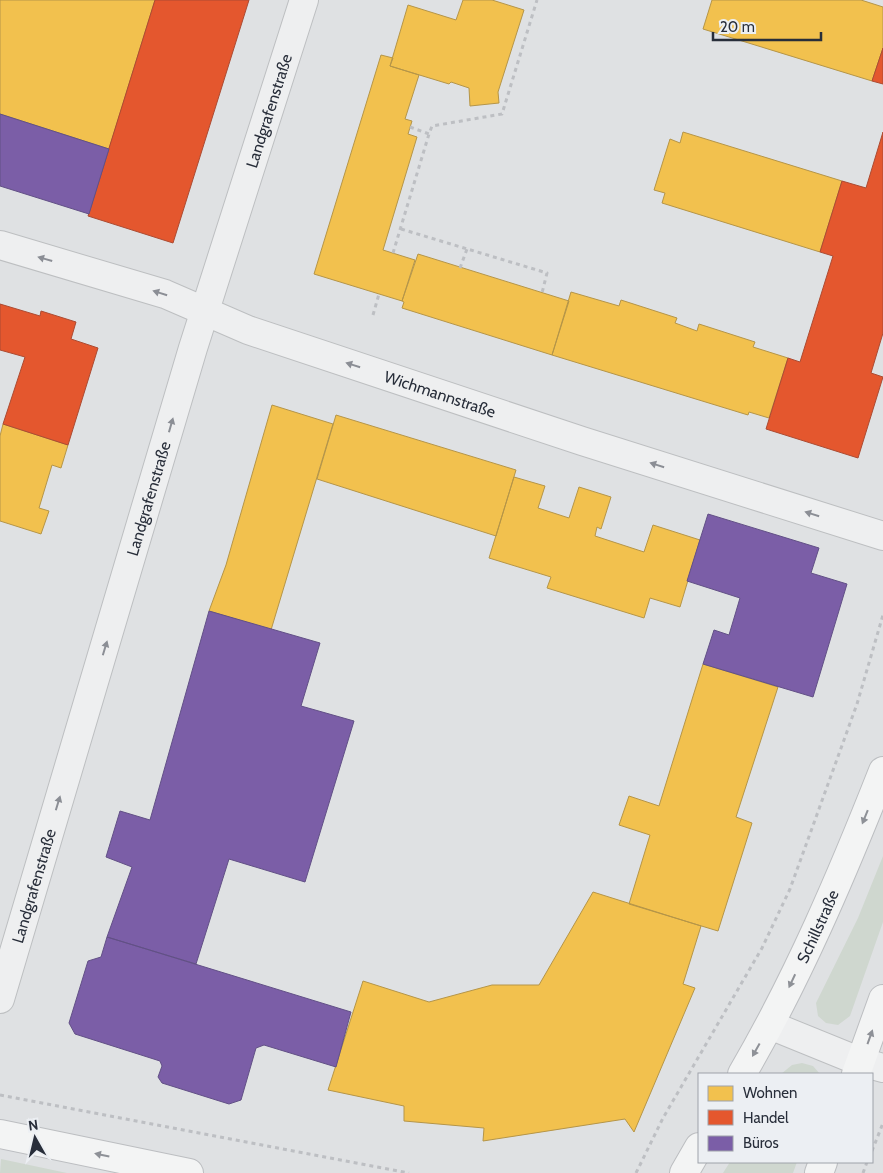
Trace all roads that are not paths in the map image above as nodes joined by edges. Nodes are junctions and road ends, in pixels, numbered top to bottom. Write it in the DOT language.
graph roads {
  1 [pos="304,0"];
  2 [pos="0,245"];
  3 [pos="205,310"];
  4 [pos="883,536"];
  5 [pos="883,772"];
  6 [pos="0,999"];
  7 [pos="883,999"];
  8 [pos="770,1025"];
  9 [pos="867,1068"];
  10 [pos="743,1073"];
  11 [pos="0,1134"];
  12 [pos="698,1149"];
  13 [pos="189,1173"];
  14 [pos="684,1173"];
  1 -- 3 [label="street, Landgrafenstraße"];
  3 -- 2 [label="street, Wichmannstraße, one-way"];
  4 -- 3 [label="street, Wichmannstraße, one-way"];
  6 -- 3 [label="street, Landgrafenstraße, one-way"];
  5 -- 8 [label="main road, Schillstraße, one-way"];
  9 -- 7 [label="main road, one-way"];
  8 -- 9 [label="street"];
  8 -- 10 [label="main road, Schillstraße, one-way"];
  13 -- 11 [label="main road, one-way"];
  12 -- 14 [label="main road"];
}
